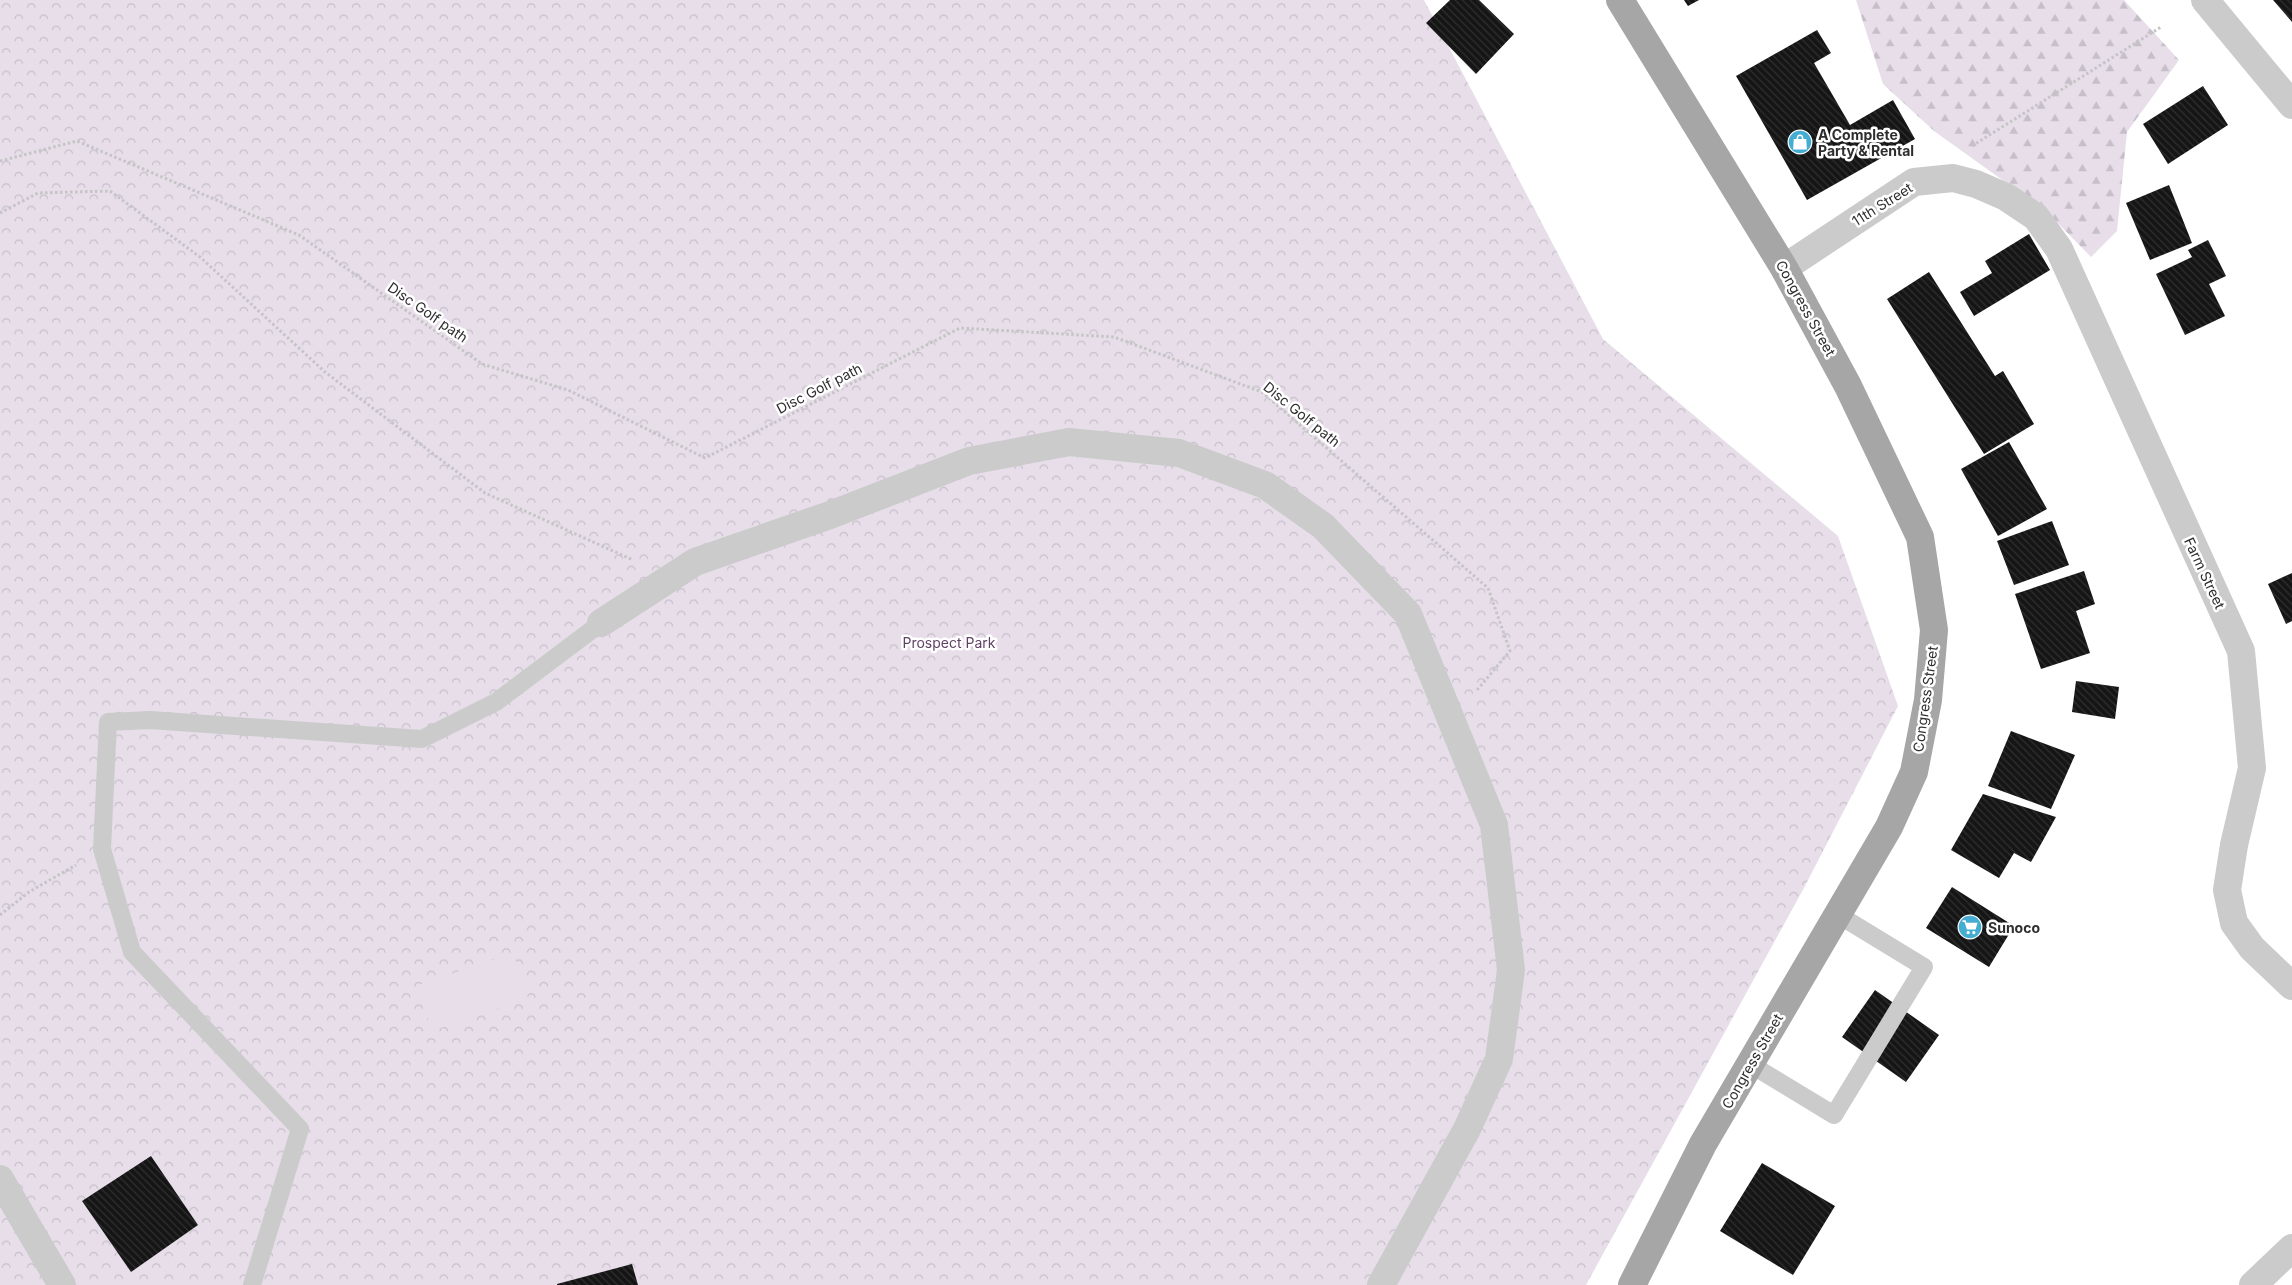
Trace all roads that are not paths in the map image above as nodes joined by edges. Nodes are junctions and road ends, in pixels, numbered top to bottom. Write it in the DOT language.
graph roads {
  1 [pos="1620,0"];
  2 [pos="2206,0"];
  3 [pos="2292,105"];
  4 [pos="1991,190"];
  5 [pos="1784,268"];
  6 [pos="601,624"];
  7 [pos="1838,914"];
  8 [pos="2292,986"];
  9 [pos="1750,1064"];
  10 [pos="0,1179"];
  11 [pos="2292,1248"];
  12 [pos="62,1285"];
  13 [pos="252,1285"];
  14 [pos="1381,1285"];
  15 [pos="1632,1285"];
  16 [pos="2253,1285"];
  1 -- 5 [label="main road, Congress Street"];
  2 -- 3 [label="street"];
  4 -- 5 [label="street, 11th Street"];
  4 -- 8 [label="street, Farm Street"];
  5 -- 7 [label="main road, Congress Street"];
  6 -- 13 [label="lane"];
  6 -- 14 [label="street"];
  7 -- 9 [label="main road, Congress Street"];
  7 -- 9 [label="lane"];
  9 -- 15 [label="main road, Congress Street"];
  10 -- 12 [label="street"];
  11 -- 16 [label="street"];
}
